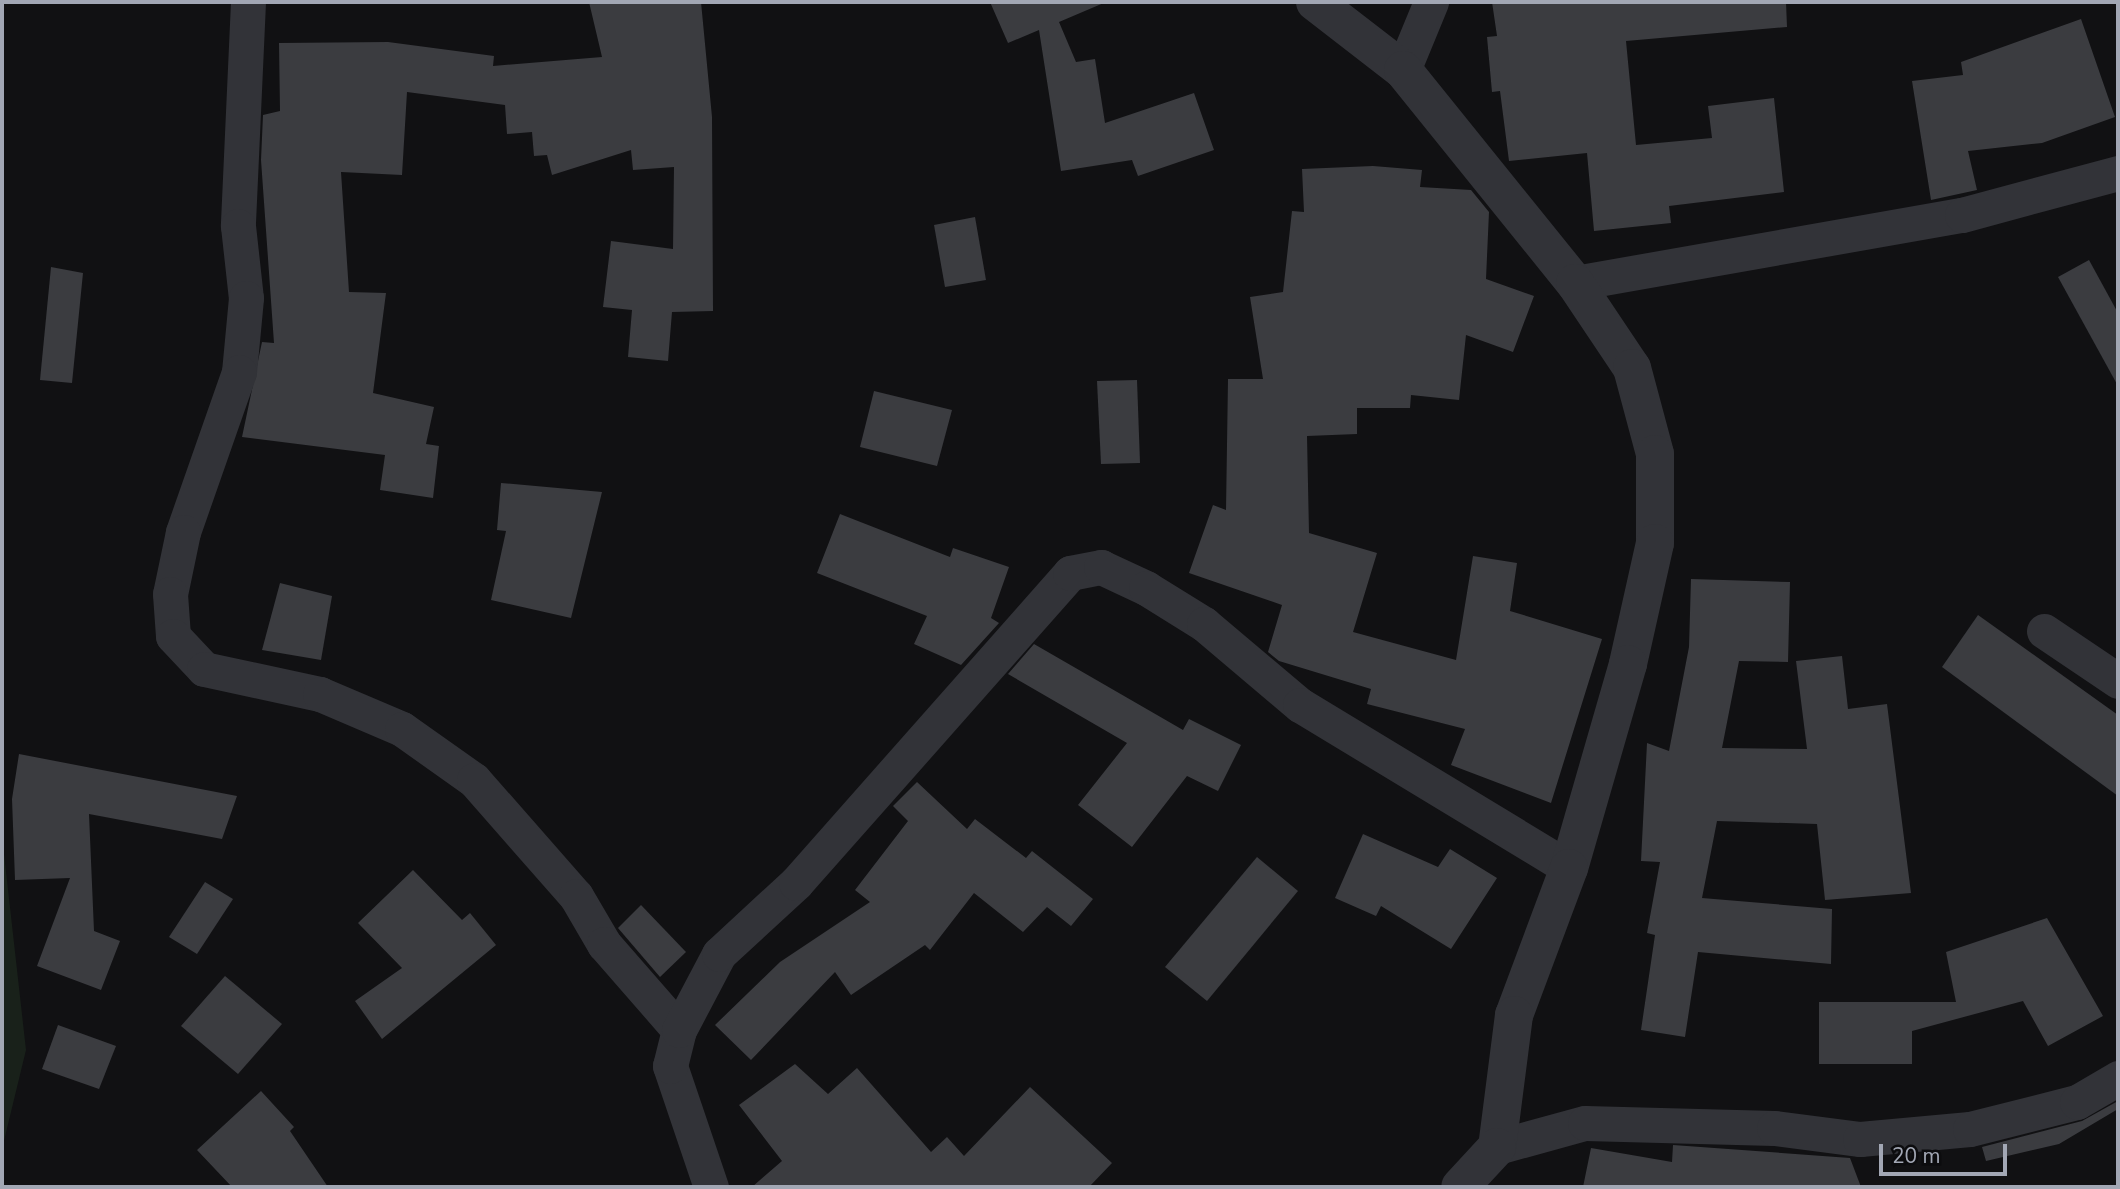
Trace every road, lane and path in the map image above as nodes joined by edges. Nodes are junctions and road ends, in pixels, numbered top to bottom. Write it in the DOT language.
graph roads {
  1 [pos="248,2"];
  2 [pos="1315,2"];
  3 [pos="1431,2"];
  4 [pos="1403,70"];
  5 [pos="2118,173"];
  6 [pos="1575,283"];
  7 [pos="2044,631"];
  8 [pos="2118,681"];
  9 [pos="1569,868"];
  10 [pos="679,1030"];
  11 [pos="2118,1078"];
  12 [pos="1497,1147"];
  13 [pos="711,1187"];
  14 [pos="1460,1187"];
  1 -- 10 [label="street"];
  2 -- 4 [label="street"];
  3 -- 4 [label="street"];
  4 -- 6 [label="street"];
  5 -- 6 [label="street"];
  6 -- 9 [label="street"];
  7 -- 8 [label="street"];
  9 -- 10 [label="street"];
  9 -- 12 [label="street"];
  10 -- 13 [label="street"];
  11 -- 12 [label="street"];
  12 -- 14 [label="street"];
}
